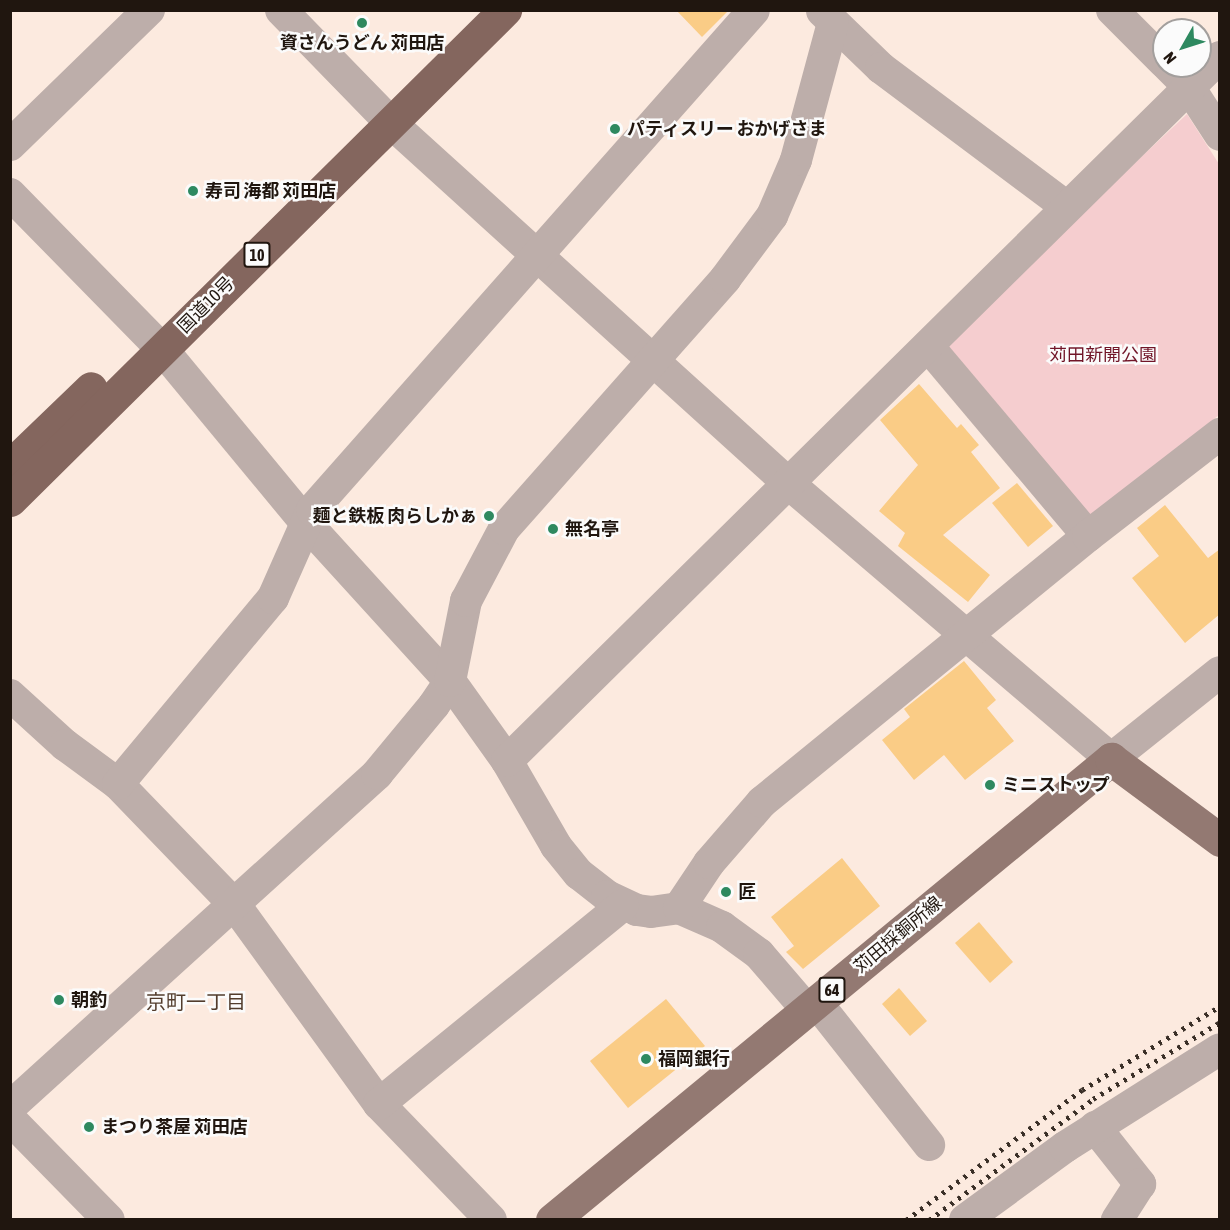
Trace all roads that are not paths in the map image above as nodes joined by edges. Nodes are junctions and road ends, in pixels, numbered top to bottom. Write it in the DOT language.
graph roads {
  1 [pos="149,10"];
  2 [pos="281,10"];
  3 [pos="473,10"];
  4 [pos="505,10"];
  5 [pos="754,10"];
  6 [pos="1112,10"];
  7 [pos="827,17"];
  8 [pos="1152,50"];
  9 [pos="1177,78"];
  10 [pos="1179,78"];
  11 [pos="384,116"];
  12 [pos="1220,135"];
  13 [pos="10,146"];
  14 [pos="10,194"];
  15 [pos="1067,207"];
  16 [pos="539,257"];
  17 [pos="154,342"];
  18 [pos="928,346"];
  19 [pos="655,358"];
  20 [pos="1220,435"];
  21 [pos="10,466"];
  22 [pos="788,483"];
  23 [pos="10,500"];
  24 [pos="306,523"];
  25 [pos="1088,536"];
  26 [pos="967,635"];
  27 [pos="1220,672"];
  28 [pos="450,681"];
  29 [pos="12,701"];
  30 [pos="1111,759"];
  31 [pos="507,762"];
  32 [pos="118,784"];
  33 [pos="1220,840"];
  34 [pos="236,905"];
  35 [pos="623,905"];
  36 [pos="679,908"];
  37 [pos="812,1007"];
  38 [pos="1220,1049"];
  39 [pos="379,1104"];
  40 [pos="10,1107"];
  41 [pos="10,1119"];
  42 [pos="1095,1127"];
  43 [pos="929,1145"];
  44 [pos="109,1220"];
  45 [pos="491,1220"];
  46 [pos="552,1220"];
  47 [pos="965,1220"];
  48 [pos="1117,1220"];
  1 -- 13 [label="street"];
  2 -- 11 [label="street"];
  3 -- 11 [label="highway, 国道10号 / 10"];
  4 -- 11 [label="highway, 国道10号 / 10"];
  5 -- 16 [label="street"];
  6 -- 8 [label="street"];
  7 -- 15 [label="street"];
  7 -- 19 [label="street"];
  9 -- 15 [label="street"];
  10 -- 12 [label="street"];
  11 -- 16 [label="street"];
  11 -- 17 [label="highway, 国道10号 / 10"];
  14 -- 17 [label="street"];
  15 -- 18 [label="street"];
  16 -- 19 [label="street"];
  16 -- 24 [label="street"];
  17 -- 21 [label="highway, 国道10号 / 10"];
  17 -- 23 [label="highway, 国道10号 / 10"];
  17 -- 24 [label="street"];
  18 -- 22 [label="street"];
  18 -- 25 [label="street"];
  19 -- 22 [label="street"];
  19 -- 28 [label="street"];
  20 -- 25 [label="street"];
  22 -- 26 [label="street"];
  22 -- 31 [label="street"];
  24 -- 28 [label="street"];
  24 -- 32 [label="street"];
  25 -- 26 [label="street"];
  26 -- 30 [label="street"];
  26 -- 36 [label="street"];
  27 -- 30 [label="street"];
  28 -- 31 [label="street"];
  28 -- 34 [label="street"];
  29 -- 32 [label="street"];
  30 -- 33 [label="main road"];
  30 -- 37 [label="main road, 苅田採銅所線 / 64"];
  31 -- 35 [label="street"];
  32 -- 34 [label="street"];
  34 -- 39 [label="street"];
  34 -- 40 [label="street"];
  35 -- 36 [label="street"];
  35 -- 39 [label="street"];
  36 -- 37 [label="street"];
  37 -- 43 [label="street"];
  37 -- 46 [label="main road, 苅田採銅所線 / 64"];
  38 -- 42 [label="street"];
  39 -- 45 [label="street"];
  41 -- 44 [label="street"];
  42 -- 47 [label="street"];
  42 -- 48 [label="street"];
}
